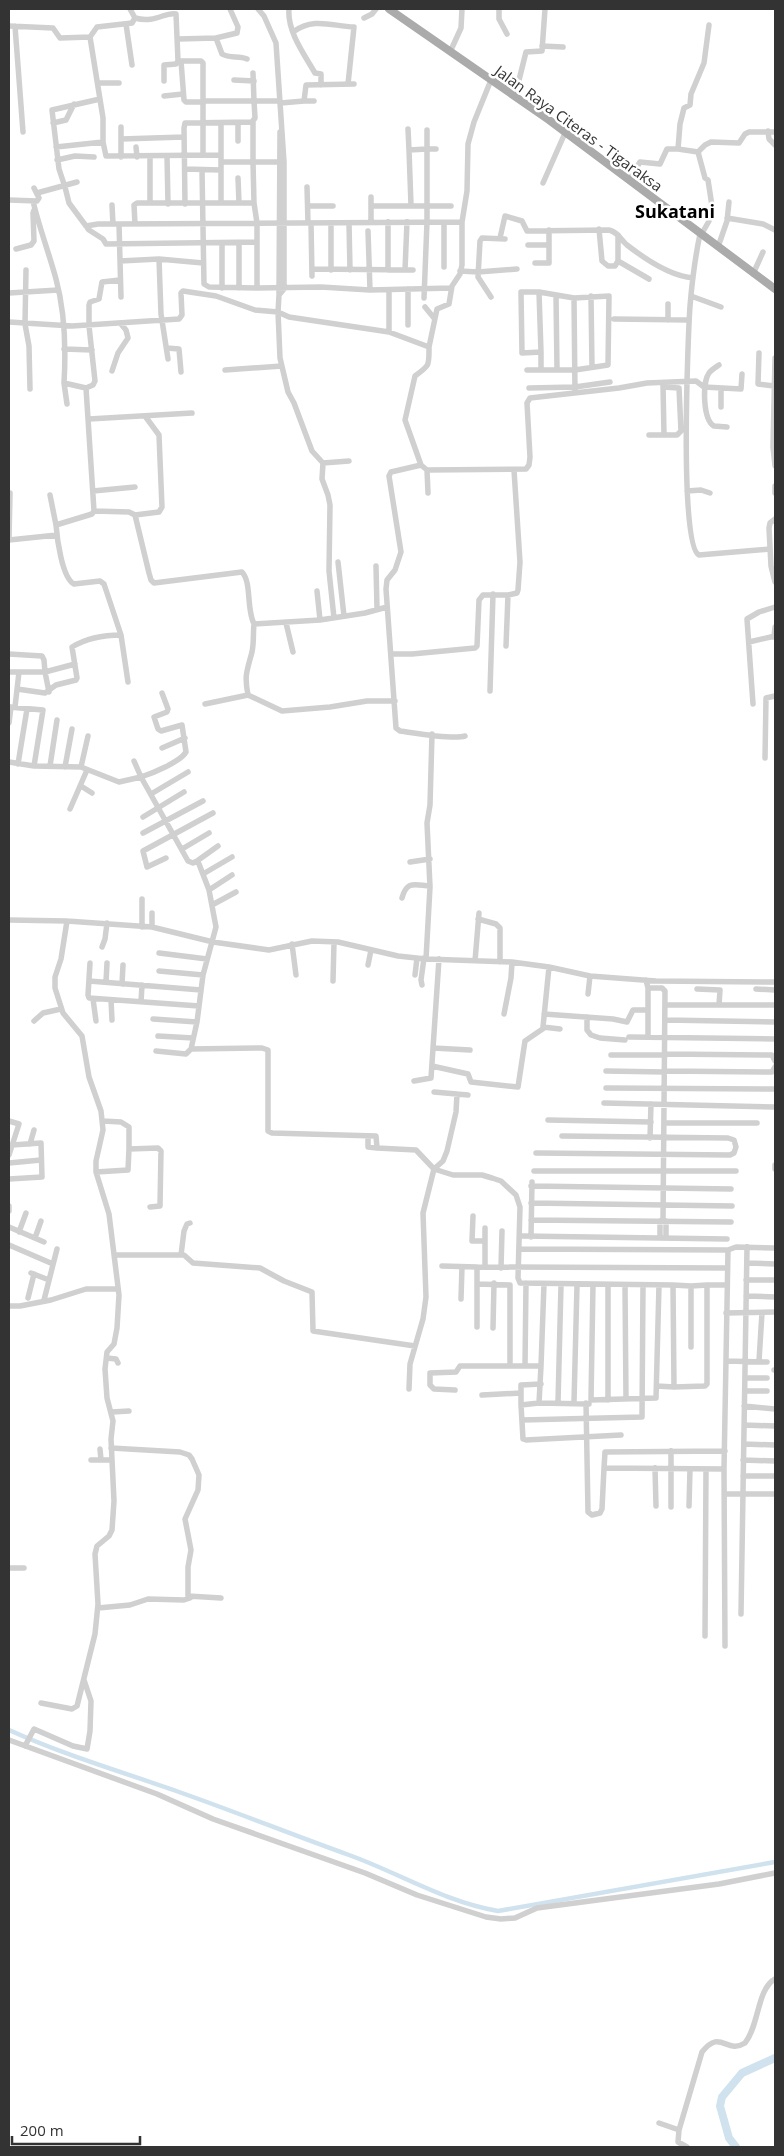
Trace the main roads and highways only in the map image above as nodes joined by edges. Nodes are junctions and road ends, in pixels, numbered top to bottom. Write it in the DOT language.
graph roads {
  1 [pos="389,9"];
  2 [pos="775,289"];
  1 -- 2 [label="main road, Jalan Raya Citeras - Tigaraksa"];
}
